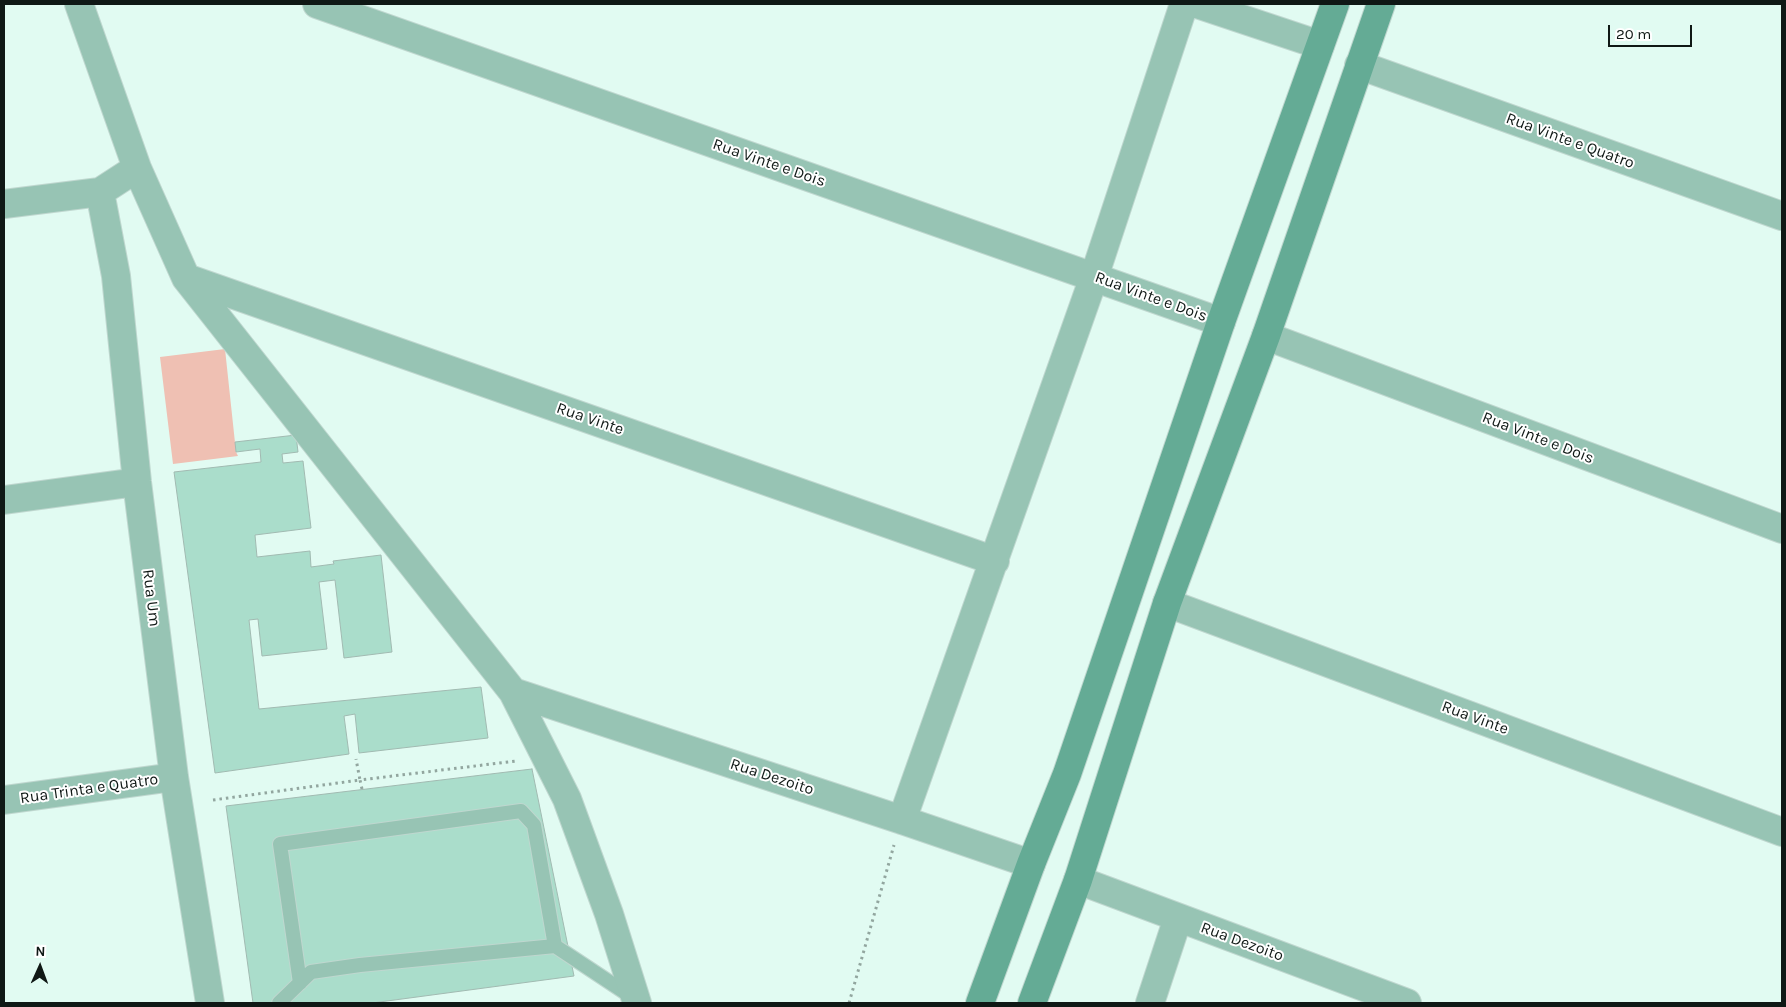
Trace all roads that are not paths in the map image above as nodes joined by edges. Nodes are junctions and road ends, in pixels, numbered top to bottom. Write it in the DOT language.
graph roads {
  1 [pos="79,4"];
  2 [pos="317,4"];
  3 [pos="1184,4"];
  4 [pos="1197,4"];
  5 [pos="1335,4"];
  6 [pos="1381,4"];
  7 [pos="1320,45"];
  8 [pos="1358,65"];
  9 [pos="137,168"];
  10 [pos="100,192"];
  11 [pos="4,204"];
  12 [pos="1782,216"];
  13 [pos="1094,277"];
  14 [pos="186,278"];
  15 [pos="1221,322"];
  16 [pos="1266,336"];
  17 [pos="137,482"];
  18 [pos="4,500"];
  19 [pos="1782,529"];
  20 [pos="995,561"];
  21 [pos="1167,603"];
  22 [pos="513,692"];
  23 [pos="174,777"];
  24 [pos="1059,793"];
  25 [pos="4,800"];
  26 [pos="1102,806"];
  27 [pos="902,820"];
  28 [pos="1782,832"];
  29 [pos="1031,864"];
  30 [pos="1078,880"];
  31 [pos="1178,918"];
  32 [pos="555,946"];
  33 [pos="300,983"];
  34 [pos="637,1002"];
  35 [pos="210,1003"];
  36 [pos="279,1003"];
  37 [pos="980,1003"];
  38 [pos="1032,1003"];
  39 [pos="1150,1003"];
  40 [pos="1407,1003"];
  1 -- 9 [label="street"];
  2 -- 13 [label="street, Rua Vinte e Dois"];
  3 -- 13 [label="street"];
  4 -- 7 [label="street"];
  5 -- 7 [label="street"];
  6 -- 8 [label="street"];
  7 -- 15 [label="street"];
  8 -- 12 [label="street, Rua Vinte e Quatro"];
  8 -- 16 [label="street"];
  9 -- 10 [label="street"];
  9 -- 14 [label="street"];
  10 -- 11 [label="street"];
  10 -- 17 [label="street, Rua Um"];
  13 -- 15 [label="street, Rua Vinte e Dois"];
  13 -- 20 [label="street"];
  14 -- 20 [label="street, Rua Vinte"];
  14 -- 22 [label="street"];
  15 -- 24 [label="street"];
  16 -- 19 [label="street, Rua Vinte e Dois"];
  16 -- 21 [label="street"];
  17 -- 18 [label="street"];
  17 -- 23 [label="street, Rua Um"];
  20 -- 27 [label="street"];
  21 -- 26 [label="street"];
  21 -- 28 [label="street, Rua Vinte"];
  22 -- 27 [label="street, Rua Dezoito"];
  22 -- 34 [label="street"];
  23 -- 25 [label="street, Rua Trinta e Quatro"];
  23 -- 35 [label="street, Rua Um"];
  24 -- 26 [label="street"];
  24 -- 29 [label="street"];
  26 -- 30 [label="street"];
  27 -- 29 [label="street, Rua Dezoito"];
  29 -- 37 [label="street"];
  30 -- 31 [label="street, Rua Dezoito"];
  30 -- 38 [label="street"];
  31 -- 39 [label="street"];
  31 -- 40 [label="street, Rua Dezoito"];
  32 -- 33 [label="lane"];
  32 -- 33 [label="lane"];
  32 -- 34 [label="lane"];
  33 -- 36 [label="lane"];
}
